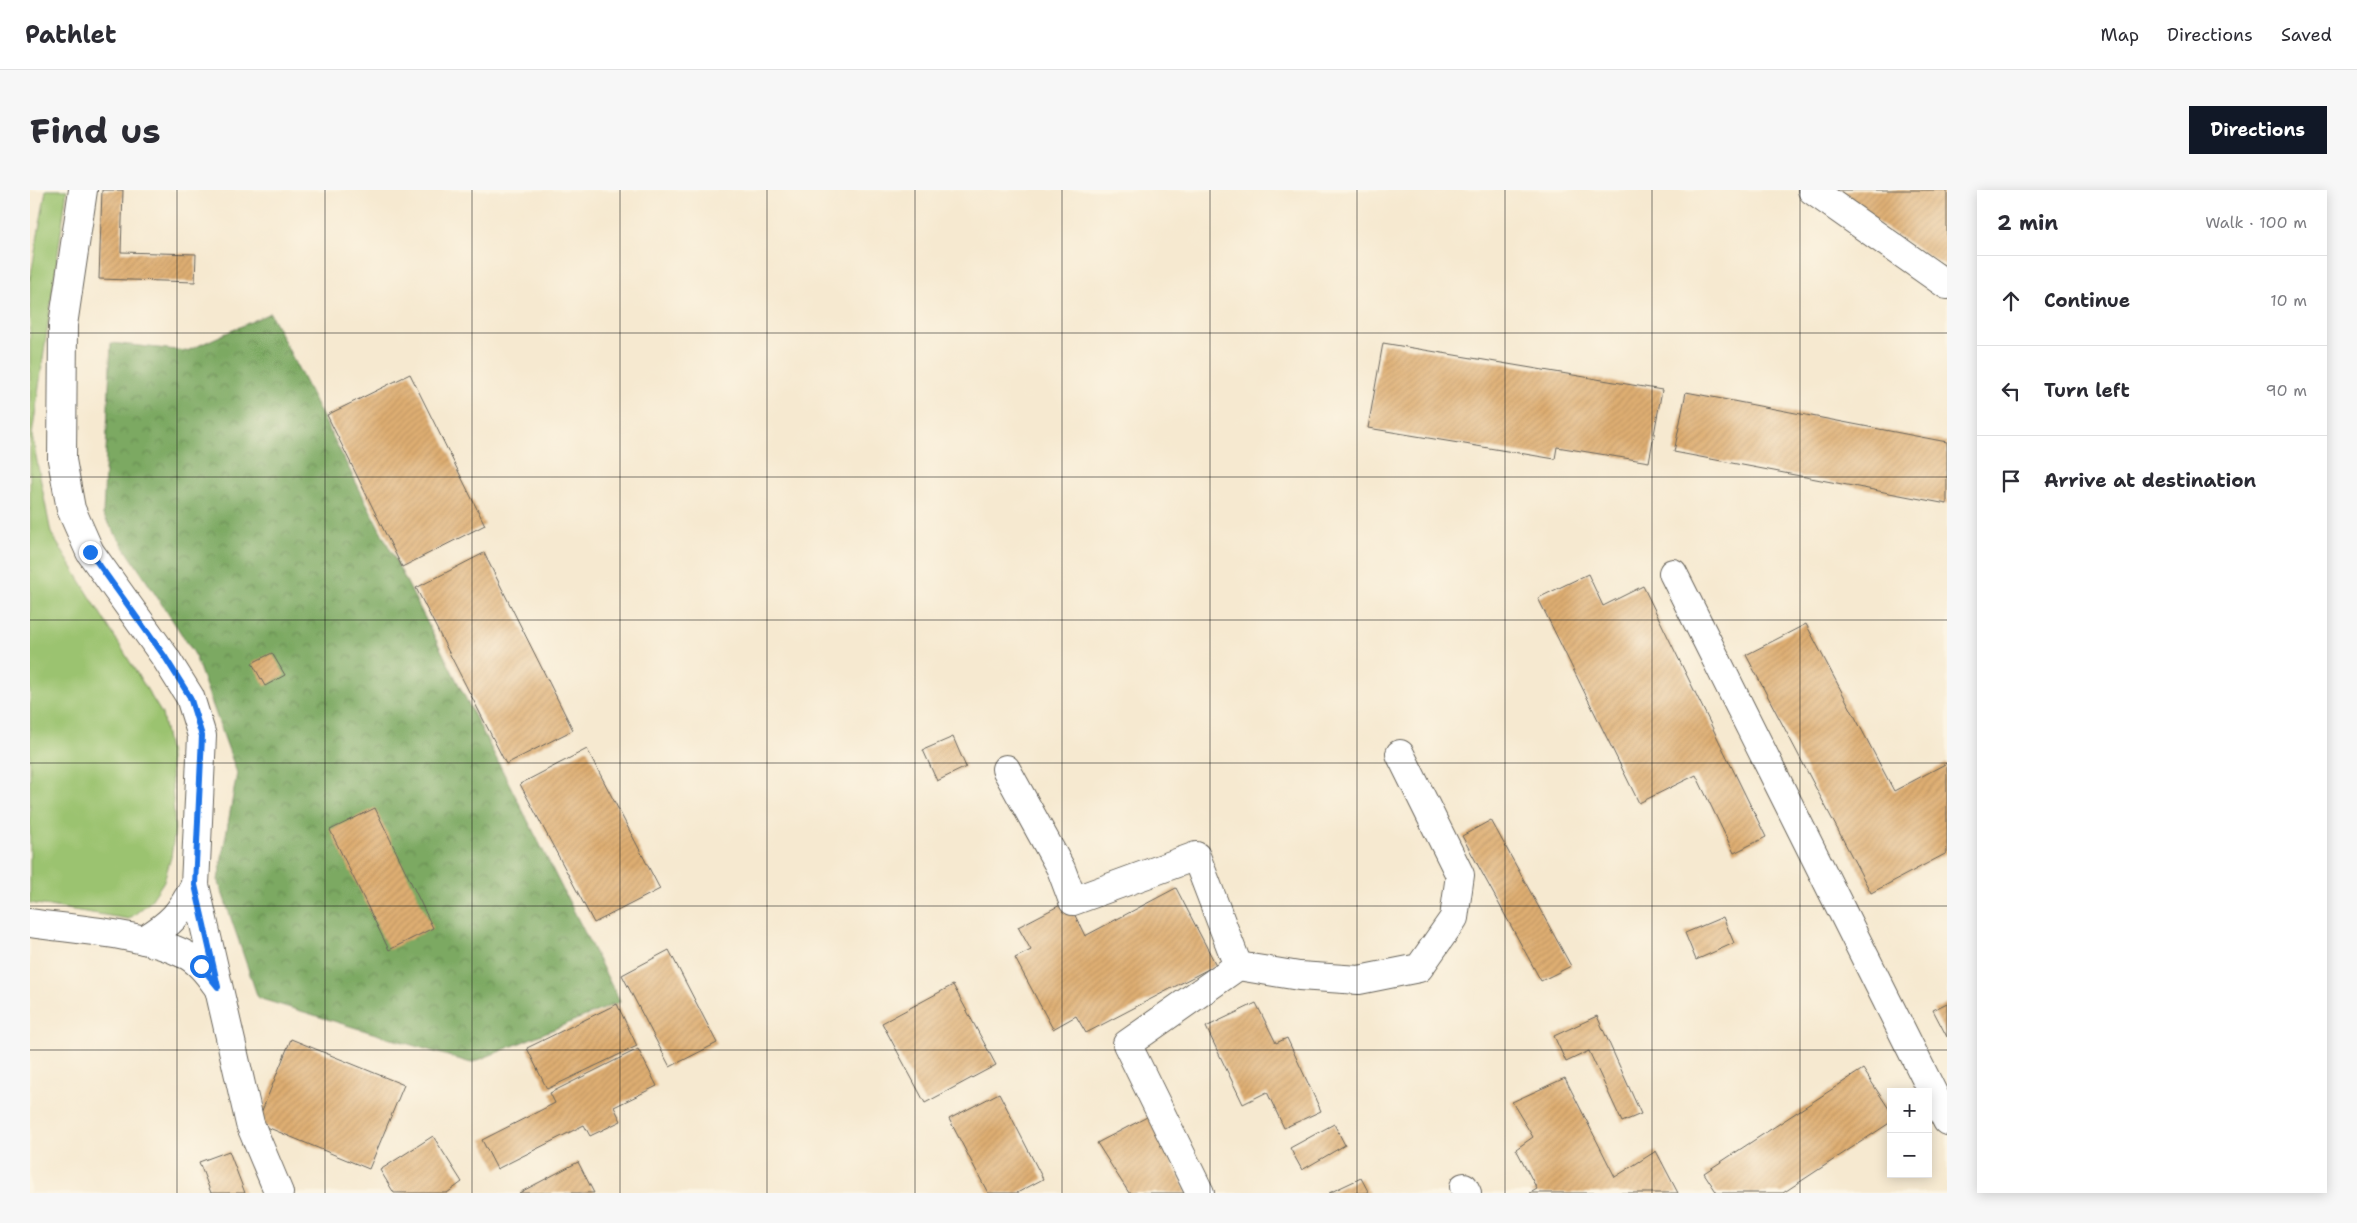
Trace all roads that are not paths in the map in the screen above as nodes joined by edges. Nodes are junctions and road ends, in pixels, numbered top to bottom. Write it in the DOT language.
graph roads {
  1 [pos="83,190"];
  2 [pos="1812,190"];
  3 [pos="1947,285"];
  4 [pos="1673,573"];
  5 [pos="1400,754"];
  6 [pos="1006,769"];
  7 [pos="195,885"];
  8 [pos="30,923"];
  9 [pos="144,940"];
  10 [pos="1238,966"];
  11 [pos="218,987"];
  12 [pos="1947,1121"];
  13 [pos="279,1193"];
  14 [pos="1200,1193"];
  1 -- 7 [label="lane"];
  2 -- 3 [label="lane"];
  4 -- 12 [label="lane"];
  5 -- 10 [label="lane"];
  6 -- 10 [label="lane"];
  7 -- 9 [label="lane"];
  7 -- 11 [label="lane"];
  8 -- 9 [label="lane"];
  9 -- 11 [label="lane"];
  10 -- 14 [label="lane"];
  11 -- 13 [label="lane"];
}
